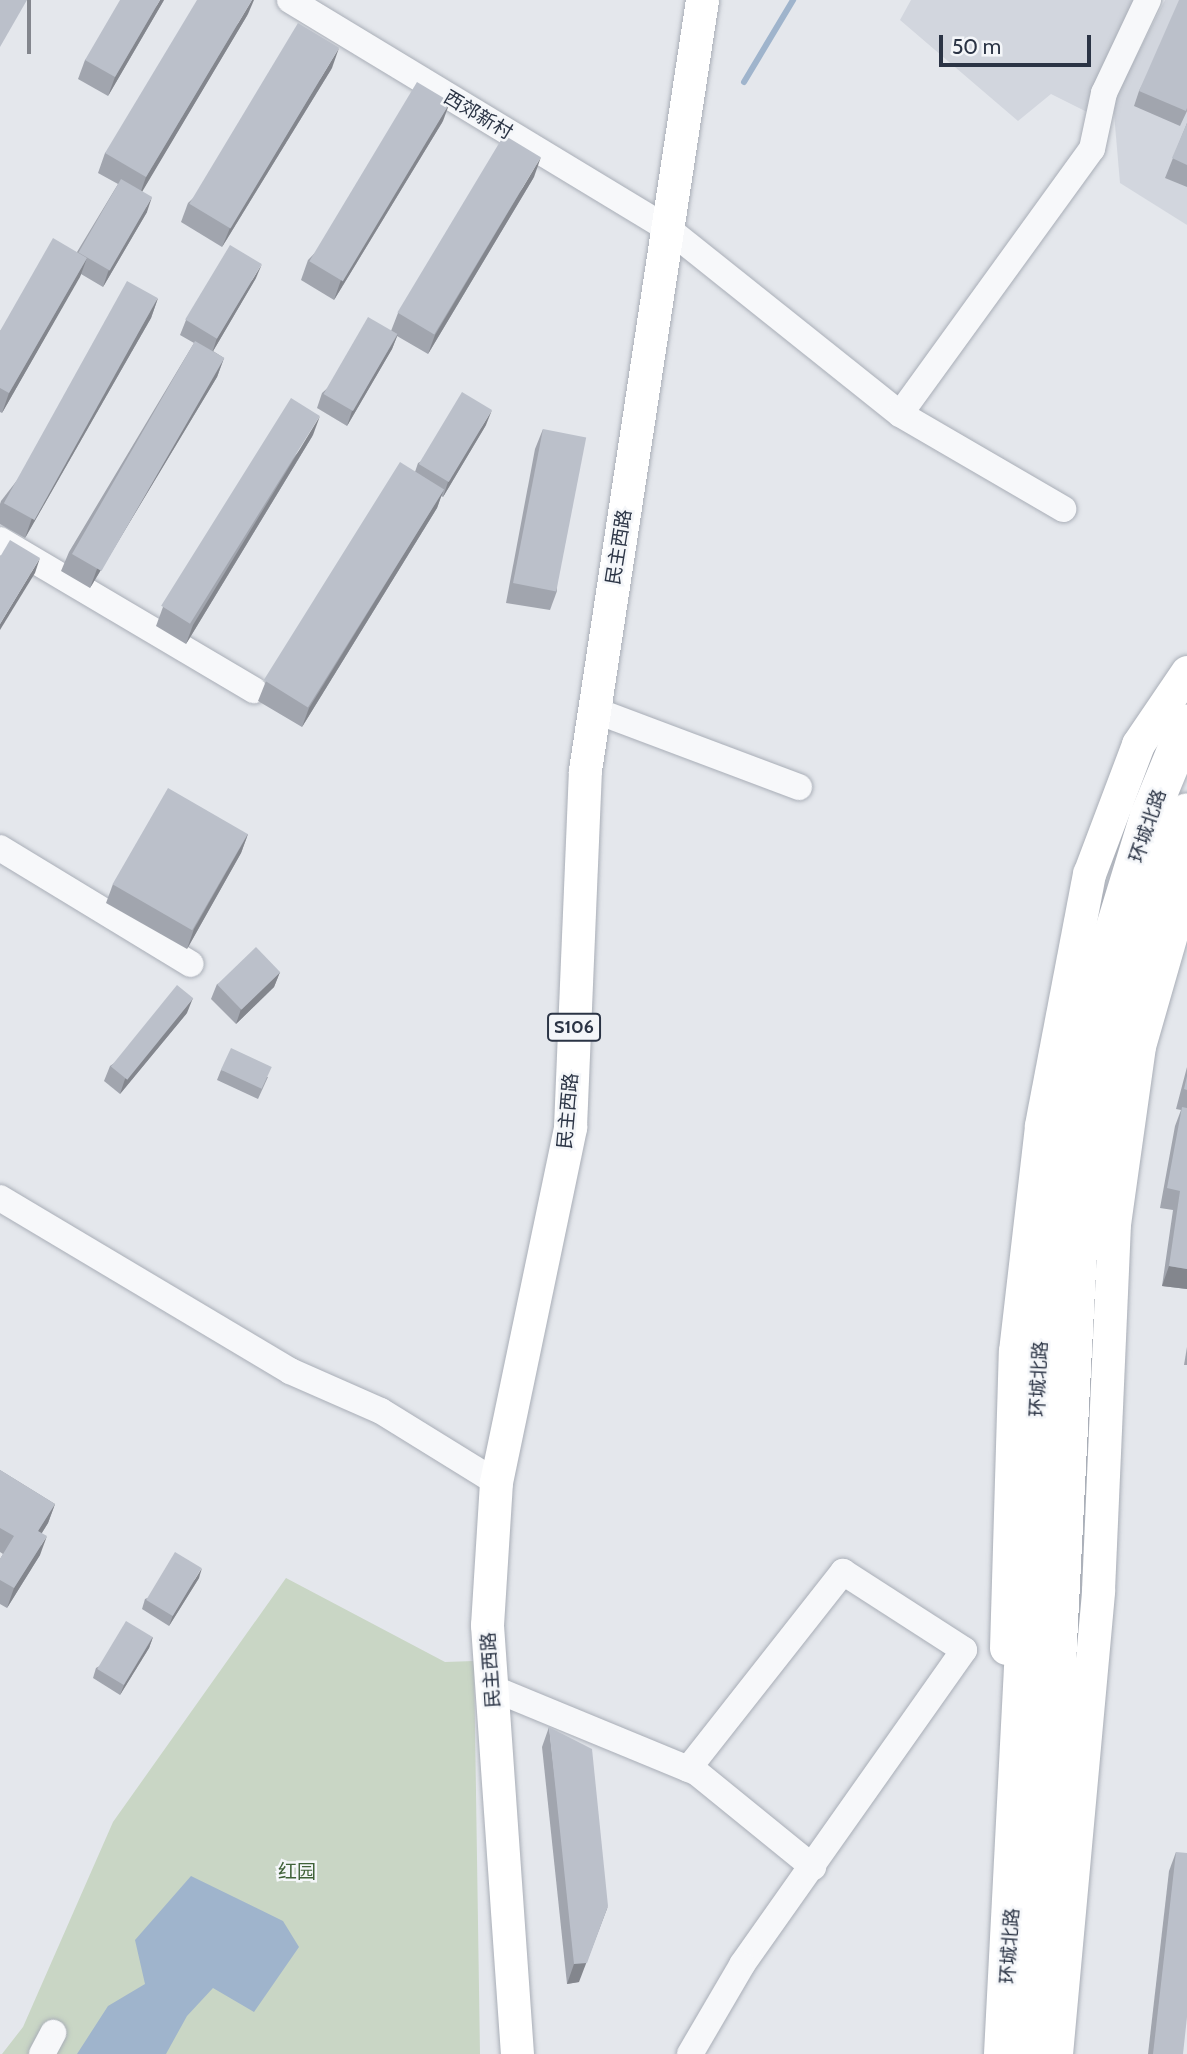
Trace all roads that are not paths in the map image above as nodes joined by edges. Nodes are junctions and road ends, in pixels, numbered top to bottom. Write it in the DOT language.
graph roads {
  1 [pos="289,0"];
  2 [pos="702,0"];
  3 [pos="1148,0"];
  4 [pos="667,228"];
  5 [pos="900,414"];
  6 [pos="1062,509"];
  7 [pos="0,540"];
  8 [pos="1187,672"];
  9 [pos="254,690"];
  10 [pos="594,710"];
  11 [pos="1187,724"];
  12 [pos="799,787"];
  13 [pos="1187,812"];
  14 [pos="0,848"];
  15 [pos="1187,879"];
  16 [pos="191,964"];
  17 [pos="0,1198"];
  18 [pos="1062,1247"];
  19 [pos="496,1482"];
  20 [pos="492,1688"];
  21 [pos="688,1769"];
  22 [pos="813,1867"];
  23 [pos="517,2054"];
  24 [pos="691,2054"];
  25 [pos="990,2054"];
  26 [pos="1003,2054"];
  27 [pos="1037,2054"];
  28 [pos="1056,2054"];
  1 -- 4 [label="street, 西郊新村"];
  2 -- 4 [label="main road, 民主西路 / S106"];
  3 -- 5 [label="street"];
  4 -- 5 [label="street, 西郊新村"];
  4 -- 10 [label="main road, 民主西路 / S106"];
  5 -- 6 [label="street, 西郊新村"];
  7 -- 9 [label="street"];
  8 -- 25 [label="main road"];
  10 -- 12 [label="street"];
  10 -- 19 [label="main road, 民主西路 / S106"];
  11 -- 18 [label="highway, 环城北路"];
  13 -- 18 [label="highway, 环城北路"];
  14 -- 16 [label="street"];
  15 -- 28 [label="main road"];
  17 -- 19 [label="street"];
  18 -- 26 [label="highway, 环城北路"];
  18 -- 27 [label="highway, 环城北路"];
  19 -- 20 [label="main road, 民主西路 / S106"];
  20 -- 21 [label="street"];
  20 -- 23 [label="main road, 民主西路 / S106"];
  21 -- 22 [label="street"];
  21 -- 22 [label="street"];
  22 -- 24 [label="street"];
}
